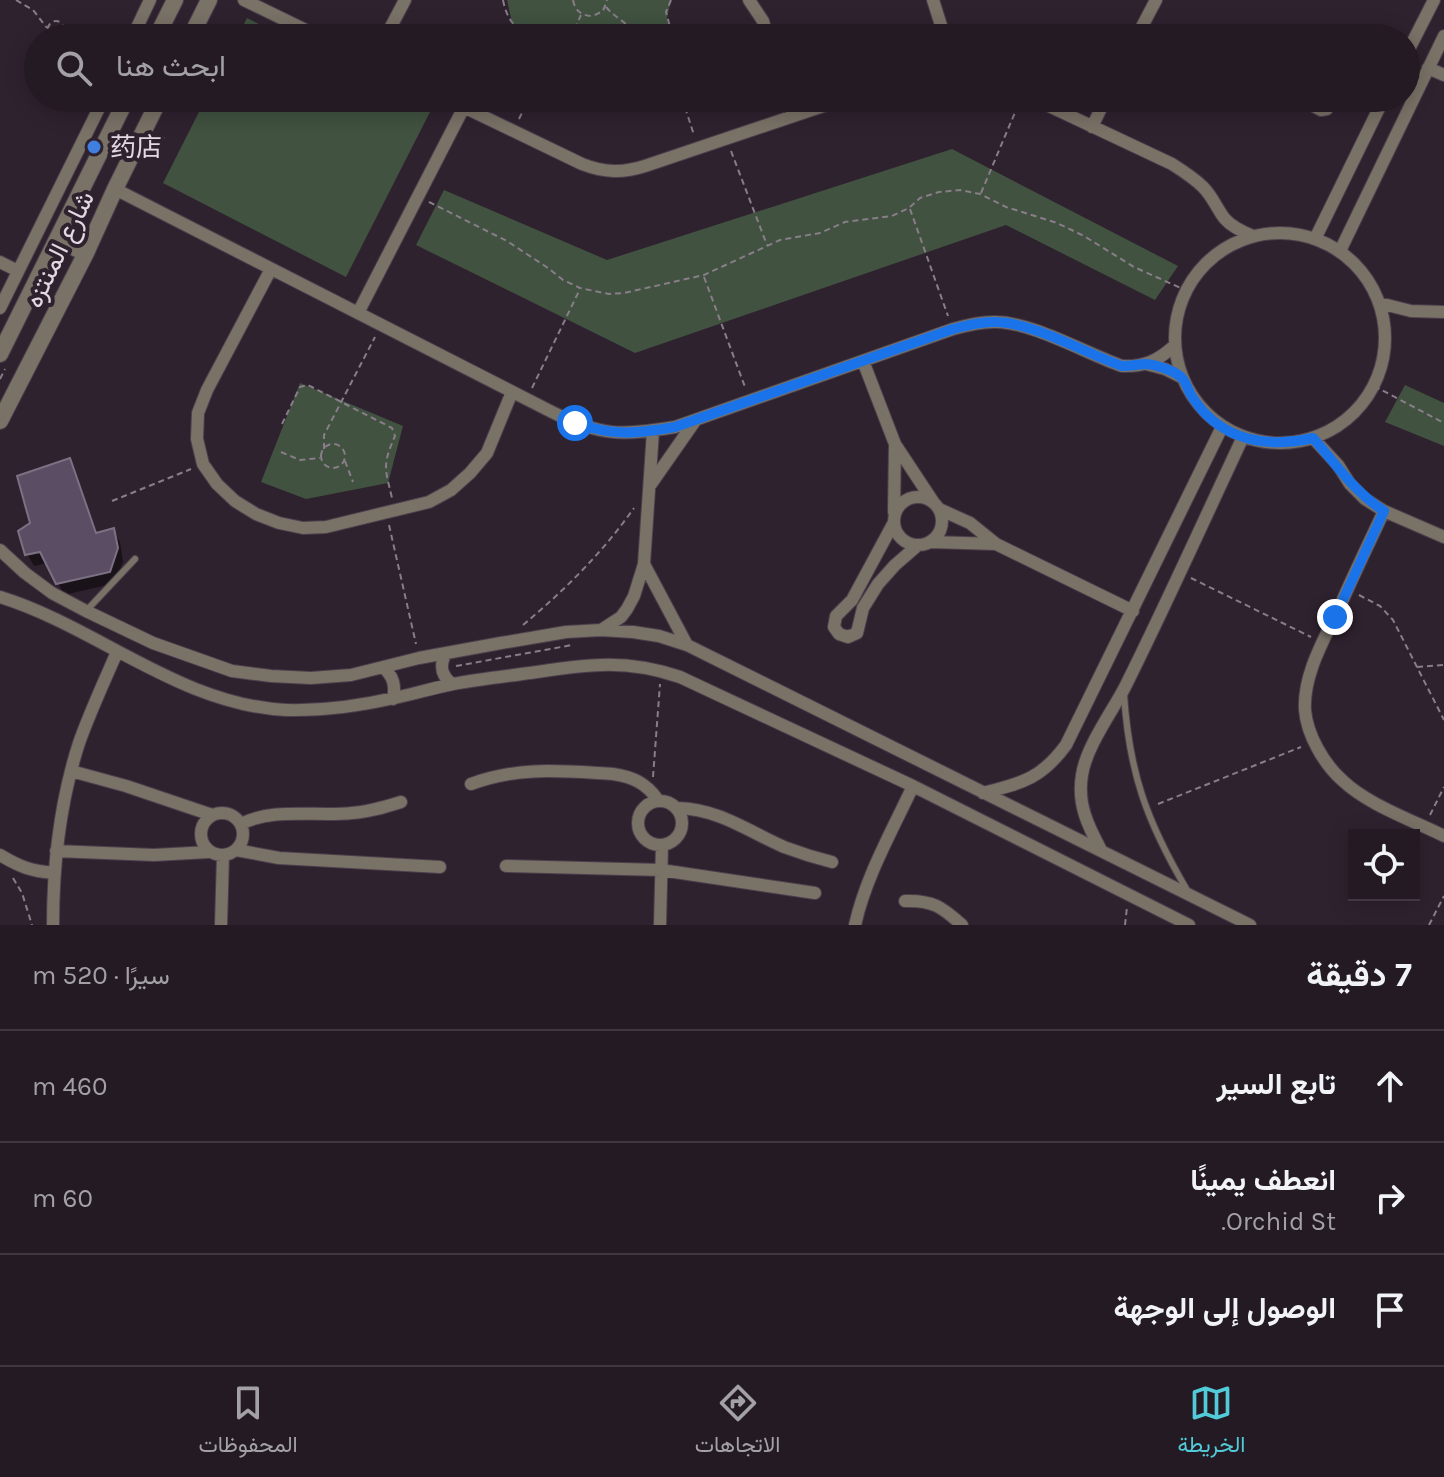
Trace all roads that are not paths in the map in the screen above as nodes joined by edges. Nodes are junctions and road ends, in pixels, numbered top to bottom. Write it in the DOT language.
graph roads {
  1 [pos="150,0"];
  2 [pos="175,0"];
  3 [pos="209,0"];
  4 [pos="244,0"];
  5 [pos="405,0"];
  6 [pos="749,0"];
  7 [pos="933,0"];
  8 [pos="1156,0"];
  9 [pos="1434,0"];
  10 [pos="139,24"];
  11 [pos="163,24"];
  12 [pos="197,24"];
  13 [pos="293,24"];
  14 [pos="392,24"];
  15 [pos="764,24"];
  16 [pos="941,24"];
  17 [pos="1143,24"];
  18 [pos="1420,28"];
  19 [pos="1444,36"];
  20 [pos="1428,68"];
  21 [pos="1444,75"];
  22 [pos="1420,85"];
  23 [pos="97,112"];
  24 [pos="120,112"];
  25 [pos="153,112"];
  26 [pos="461,112"];
  27 [pos="474,112"];
  28 [pos="792,112"];
  29 [pos="803,112"];
  30 [pos="1061,112"];
  31 [pos="1099,112"];
  32 [pos="1377,112"];
  33 [pos="1407,112"];
  34 [pos="793,115"];
  35 [pos="1092,127"];
  36 [pos="115,189"];
  37 [pos="1226,219"];
  38 [pos="1253,236"];
  39 [pos="1315,239"];
  40 [pos="57,240"];
  41 [pos="1222,249"];
  42 [pos="1340,251"];
  43 [pos="86,253"];
  44 [pos="0,262"];
  45 [pos="271,269"];
  46 [pos="18,271"];
  47 [pos="1379,303"];
  48 [pos="0,308"];
  49 [pos="1411,311"];
  50 [pos="1444,312"];
  51 [pos="358,313"];
  52 [pos="1385,326"];
  53 [pos="1174,346"];
  54 [pos="0,354"];
  55 [pos="863,361"];
  56 [pos="1146,364"];
  57 [pos="1181,377"];
  58 [pos="512,392"];
  59 [pos="697,419"];
  60 [pos="0,421"];
  61 [pos="1222,427"];
  62 [pos="653,431"];
  63 [pos="1330,431"];
  64 [pos="1243,437"];
  65 [pos="1313,438"];
  66 [pos="895,444"];
  67 [pos="1338,465"];
  68 [pos="649,487"];
  69 [pos="936,506"];
  70 [pos="1384,511"];
  71 [pos="894,520"];
  72 [pos="1444,537"];
  73 [pos="931,542"];
  74 [pos="996,544"];
  75 [pos="917,546"];
  76 [pos="0,550"];
  77 [pos="135,559"];
  78 [pos="644,564"];
  79 [pos="0,597"];
  80 [pos="852,600"];
  81 [pos="863,608"];
  82 [pos="86,611"];
  83 [pos="1133,611"];
  84 [pos="601,630"];
  85 [pos="687,645"];
  86 [pos="117,652"];
  87 [pos="446,653"];
  88 [pos="383,667"];
  89 [pos="452,684"];
  90 [pos="1124,688"];
  91 [pos="393,699"];
  92 [pos="71,771"];
  93 [pos="471,784"];
  94 [pos="913,786"];
  95 [pos="983,793"];
  96 [pos="655,796"];
  97 [pos="401,802"];
  98 [pos="678,808"];
  99 [pos="212,815"];
  100 [pos="241,824"];
  101 [pos="1444,836"];
  102 [pos="662,845"];
  103 [pos="1101,850"];
  104 [pos="56,851"];
  105 [pos="209,852"];
  106 [pos="230,853"];
  107 [pos="0,855"];
  108 [pos="832,862"];
  109 [pos="506,866"];
  110 [pos="440,867"];
  111 [pos="661,870"];
  112 [pos="54,873"];
  113 [pos="815,893"];
  114 [pos="1191,896"];
  115 [pos="905,901"];
  116 [pos="53,925"];
  117 [pos="221,925"];
  118 [pos="660,925"];
  119 [pos="855,925"];
  120 [pos="962,925"];
  121 [pos="1189,925"];
  122 [pos="1250,925"];
  1 -- 10 [label="street"];
  2 -- 11 [label="street"];
  3 -- 12 [label="street"];
  4 -- 13 [label="street"];
  5 -- 14 [label="street"];
  6 -- 15 [label="street"];
  7 -- 16 [label="street"];
  8 -- 17 [label="street"];
  9 -- 18 [label="street"];
  19 -- 20 [label="street"];
  20 -- 21 [label="street"];
  20 -- 22 [label="street"];
  23 -- 46 [label="street"];
  24 -- 40 [label="street, شارع المنتزه"];
  25 -- 36 [label="street, شارع المنتزه"];
  26 -- 51 [label="street"];
  27 -- 34 [label="street"];
  28 -- 34 [label="street"];
  29 -- 34 [label="street"];
  30 -- 35 [label="street"];
  31 -- 35 [label="street"];
  32 -- 39 [label="street"];
  33 -- 42 [label="street"];
  35 -- 37 [label="street"];
  36 -- 43 [label="street, شارع المنتزه"];
  36 -- 45 [label="street"];
  37 -- 38 [label="street"];
  37 -- 41 [label="street"];
  38 -- 39 [label="street"];
  38 -- 41 [label="street"];
  39 -- 42 [label="street"];
  40 -- 43 [label="street"];
  40 -- 54 [label="street, شارع المنتزه"];
  41 -- 53 [label="street"];
  42 -- 47 [label="street"];
  43 -- 60 [label="street, شارع المنتزه"];
  44 -- 46 [label="street"];
  45 -- 51 [label="street"];
  45 -- 58 [label="street"];
  46 -- 48 [label="street"];
  47 -- 49 [label="street"];
  47 -- 52 [label="street"];
  49 -- 50 [label="street"];
  49 -- 52 [label="street"];
  51 -- 58 [label="street"];
  52 -- 63 [label="street"];
  53 -- 56 [label="street"];
  53 -- 57 [label="street"];
  55 -- 56 [label="street"];
  55 -- 59 [label="street"];
  55 -- 66 [label="street"];
  56 -- 57 [label="street"];
  57 -- 61 [label="street"];
  58 -- 62 [label="street"];
  59 -- 62 [label="street"];
  59 -- 68 [label="street"];
  61 -- 64 [label="street"];
  61 -- 83 [label="street"];
  62 -- 68 [label="street"];
  63 -- 65 [label="street"];
  63 -- 67 [label="street"];
  64 -- 65 [label="street"];
  64 -- 90 [label="street"];
  65 -- 67 [label="street"];
  66 -- 69 [label="street"];
  66 -- 71 [label="street"];
  67 -- 70 [label="street"];
  68 -- 78 [label="street"];
  69 -- 71 [label="street"];
  69 -- 73 [label="street"];
  69 -- 74 [label="street"];
  70 -- 72 [label="street"];
  70 -- 101 [label="street"];
  71 -- 75 [label="street"];
  71 -- 80 [label="street"];
  73 -- 74 [label="street"];
  73 -- 75 [label="street"];
  74 -- 83 [label="street"];
  75 -- 81 [label="street"];
  76 -- 82 [label="street"];
  77 -- 82 [label="lane"];
  78 -- 84 [label="street"];
  78 -- 85 [label="street"];
  79 -- 86 [label="street"];
  80 -- 81 [label="street"];
  80 -- 81 [label="street"];
  82 -- 88 [label="street"];
  83 -- 95 [label="street"];
  84 -- 85 [label="street"];
  84 -- 87 [label="street"];
  85 -- 95 [label="street"];
  86 -- 91 [label="street"];
  86 -- 92 [label="street"];
  87 -- 88 [label="street"];
  87 -- 89 [label="street"];
  88 -- 91 [label="street"];
  89 -- 91 [label="street"];
  89 -- 94 [label="street"];
  90 -- 103 [label="street"];
  90 -- 114 [label="lane"];
  92 -- 99 [label="street"];
  92 -- 104 [label="street"];
  93 -- 96 [label="street"];
  94 -- 119 [label="street"];
  94 -- 121 [label="street"];
  95 -- 103 [label="street"];
  96 -- 98 [label="street"];
  96 -- 102 [label="street"];
  97 -- 100 [label="street"];
  98 -- 102 [label="street"];
  98 -- 108 [label="street"];
  99 -- 100 [label="street"];
  99 -- 105 [label="street"];
  100 -- 106 [label="street"];
  102 -- 111 [label="street"];
  103 -- 114 [label="street"];
  104 -- 105 [label="street"];
  104 -- 112 [label="street"];
  105 -- 106 [label="street"];
  106 -- 110 [label="street"];
  106 -- 117 [label="street"];
  107 -- 112 [label="street"];
  109 -- 111 [label="street"];
  111 -- 113 [label="street"];
  111 -- 118 [label="street"];
  112 -- 116 [label="street"];
  114 -- 122 [label="street"];
  115 -- 120 [label="street"];
}
